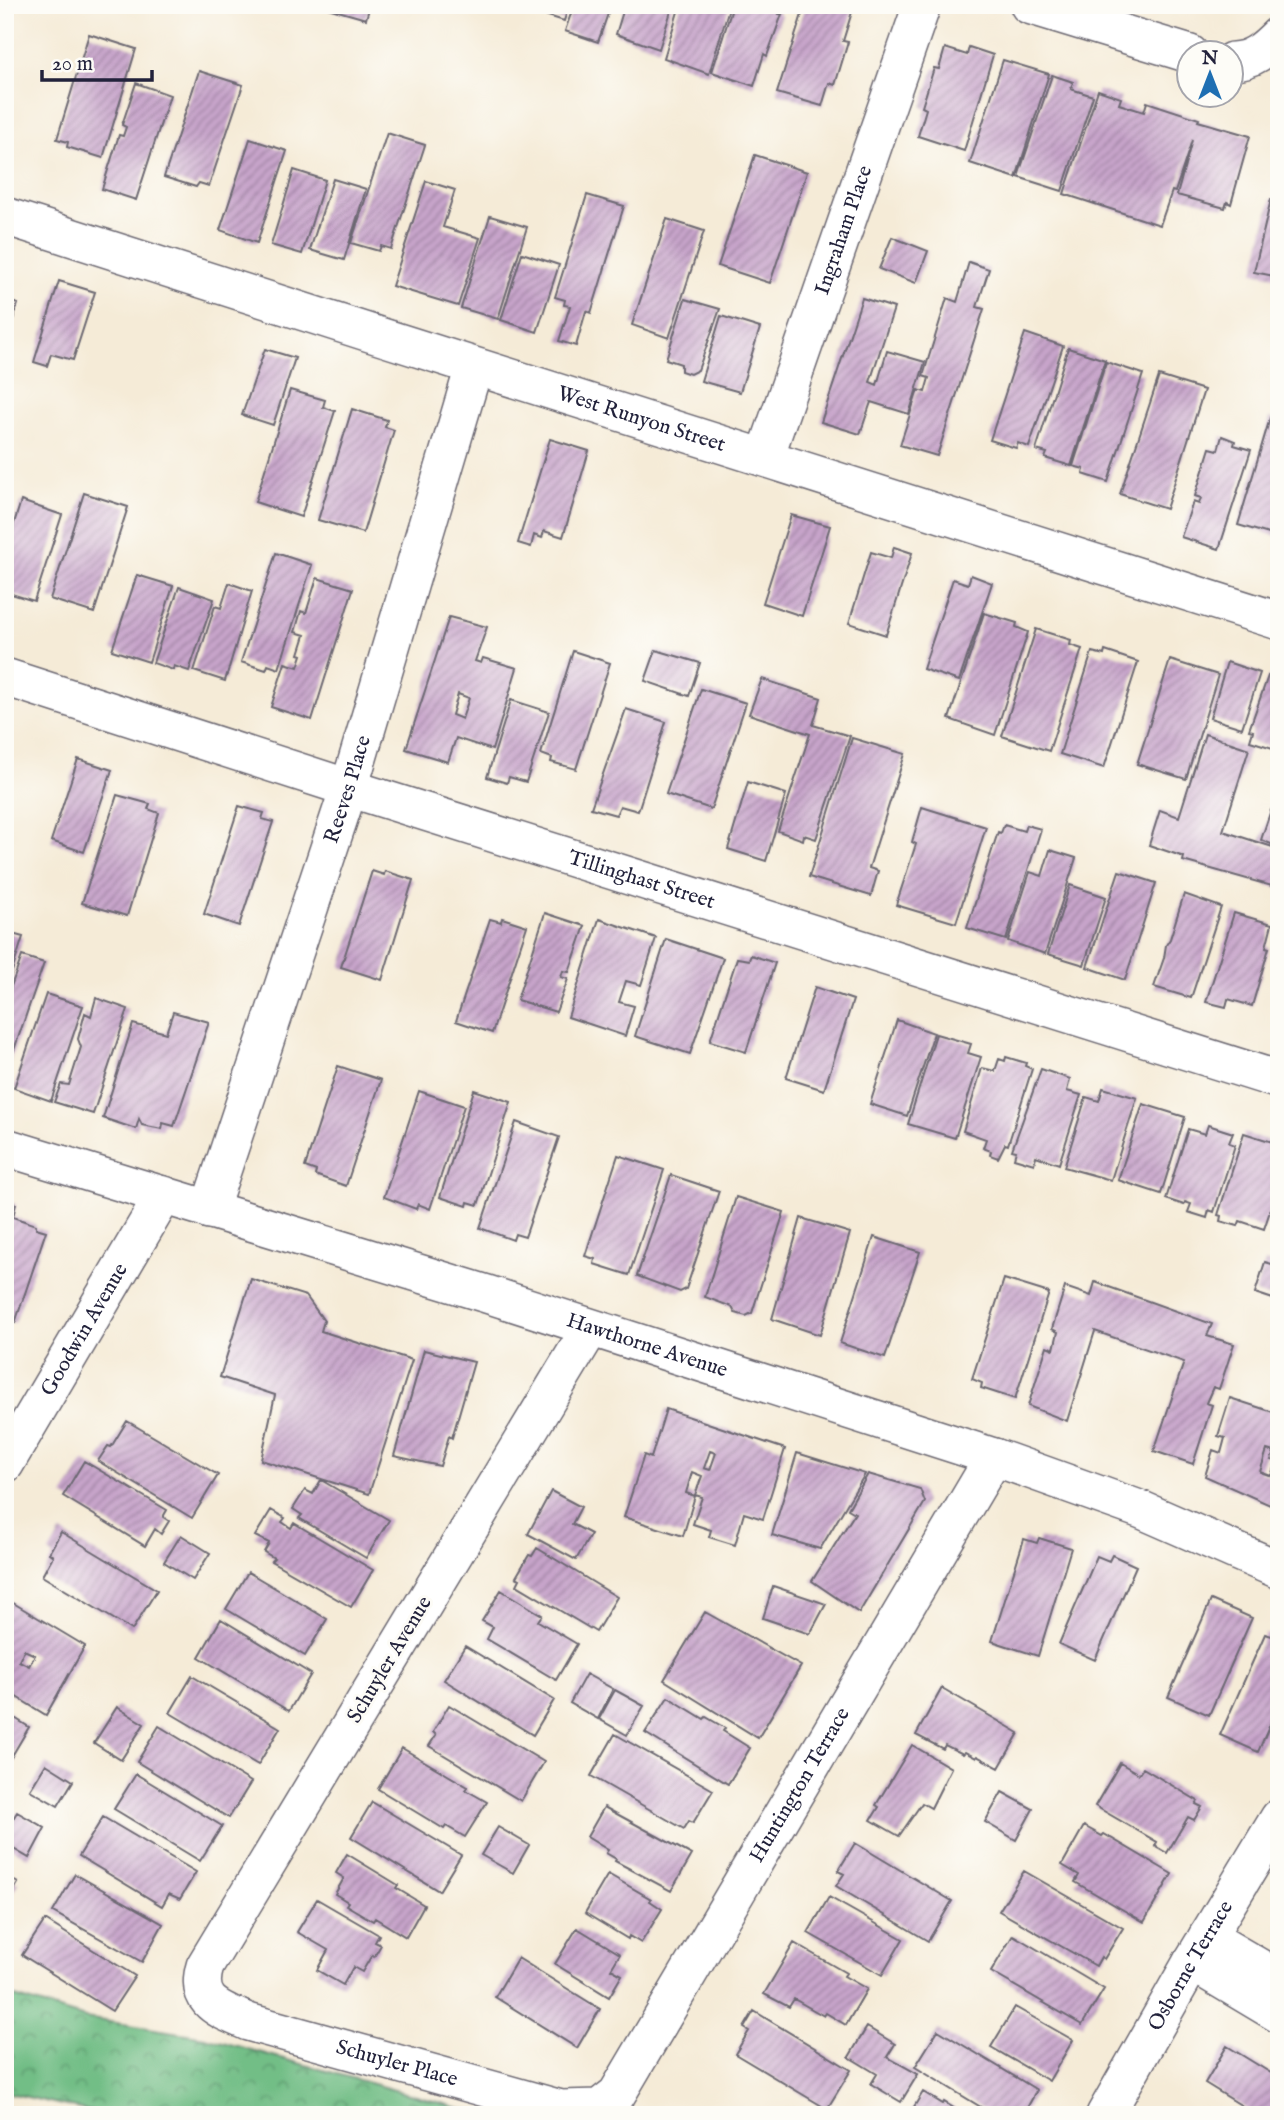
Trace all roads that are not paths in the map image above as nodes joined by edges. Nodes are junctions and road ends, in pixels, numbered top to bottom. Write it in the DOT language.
graph roads {
  1 [pos="922,5"];
  2 [pos="1029,5"];
  3 [pos="1176,50"];
  4 [pos="5,216"];
  5 [pos="474,367"];
  6 [pos="765,457"];
  7 [pos="1279,621"];
  8 [pos="5,677"];
  9 [pos="349,788"];
  10 [pos="1279,1080"];
  11 [pos="5,1147"];
  12 [pos="164,1195"];
  13 [pos="209,1210"];
  14 [pos="590,1329"];
  15 [pos="994,1457"];
  16 [pos="5,1464"];
  17 [pos="1279,1570"];
  18 [pos="1279,1818"];
  19 [pos="1200,1950"];
  20 [pos="1279,1979"];
  21 [pos="203,1994"];
  22 [pos="1279,2014"];
  23 [pos="599,2108"];
  24 [pos="1105,2115"];
  1 -- 6 [label="street, Ingraham Place"];
  2 -- 3 [label="street"];
  4 -- 5 [label="street, West Runyon Street"];
  5 -- 6 [label="street, West Runyon Street"];
  5 -- 9 [label="street, Reeves Place"];
  6 -- 7 [label="street, West Runyon Street"];
  8 -- 9 [label="street, Tillinghast Street"];
  9 -- 10 [label="street, Tillinghast Street"];
  9 -- 13 [label="street, Reeves Place"];
  11 -- 12 [label="street, Hawthorne Avenue"];
  12 -- 13 [label="street, Hawthorne Avenue"];
  12 -- 16 [label="street, Goodwin Avenue"];
  13 -- 14 [label="street, Hawthorne Avenue"];
  14 -- 15 [label="street, Hawthorne Avenue"];
  14 -- 21 [label="street, Schuyler Avenue"];
  15 -- 17 [label="street, Hawthorne Avenue"];
  15 -- 23 [label="street, Huntington Terrace"];
  18 -- 19 [label="street, Osborne Terrace"];
  19 -- 20 [label="street"];
  19 -- 22 [label="street"];
  19 -- 24 [label="street, Osborne Terrace"];
  21 -- 23 [label="street, Schuyler Place"];
}
